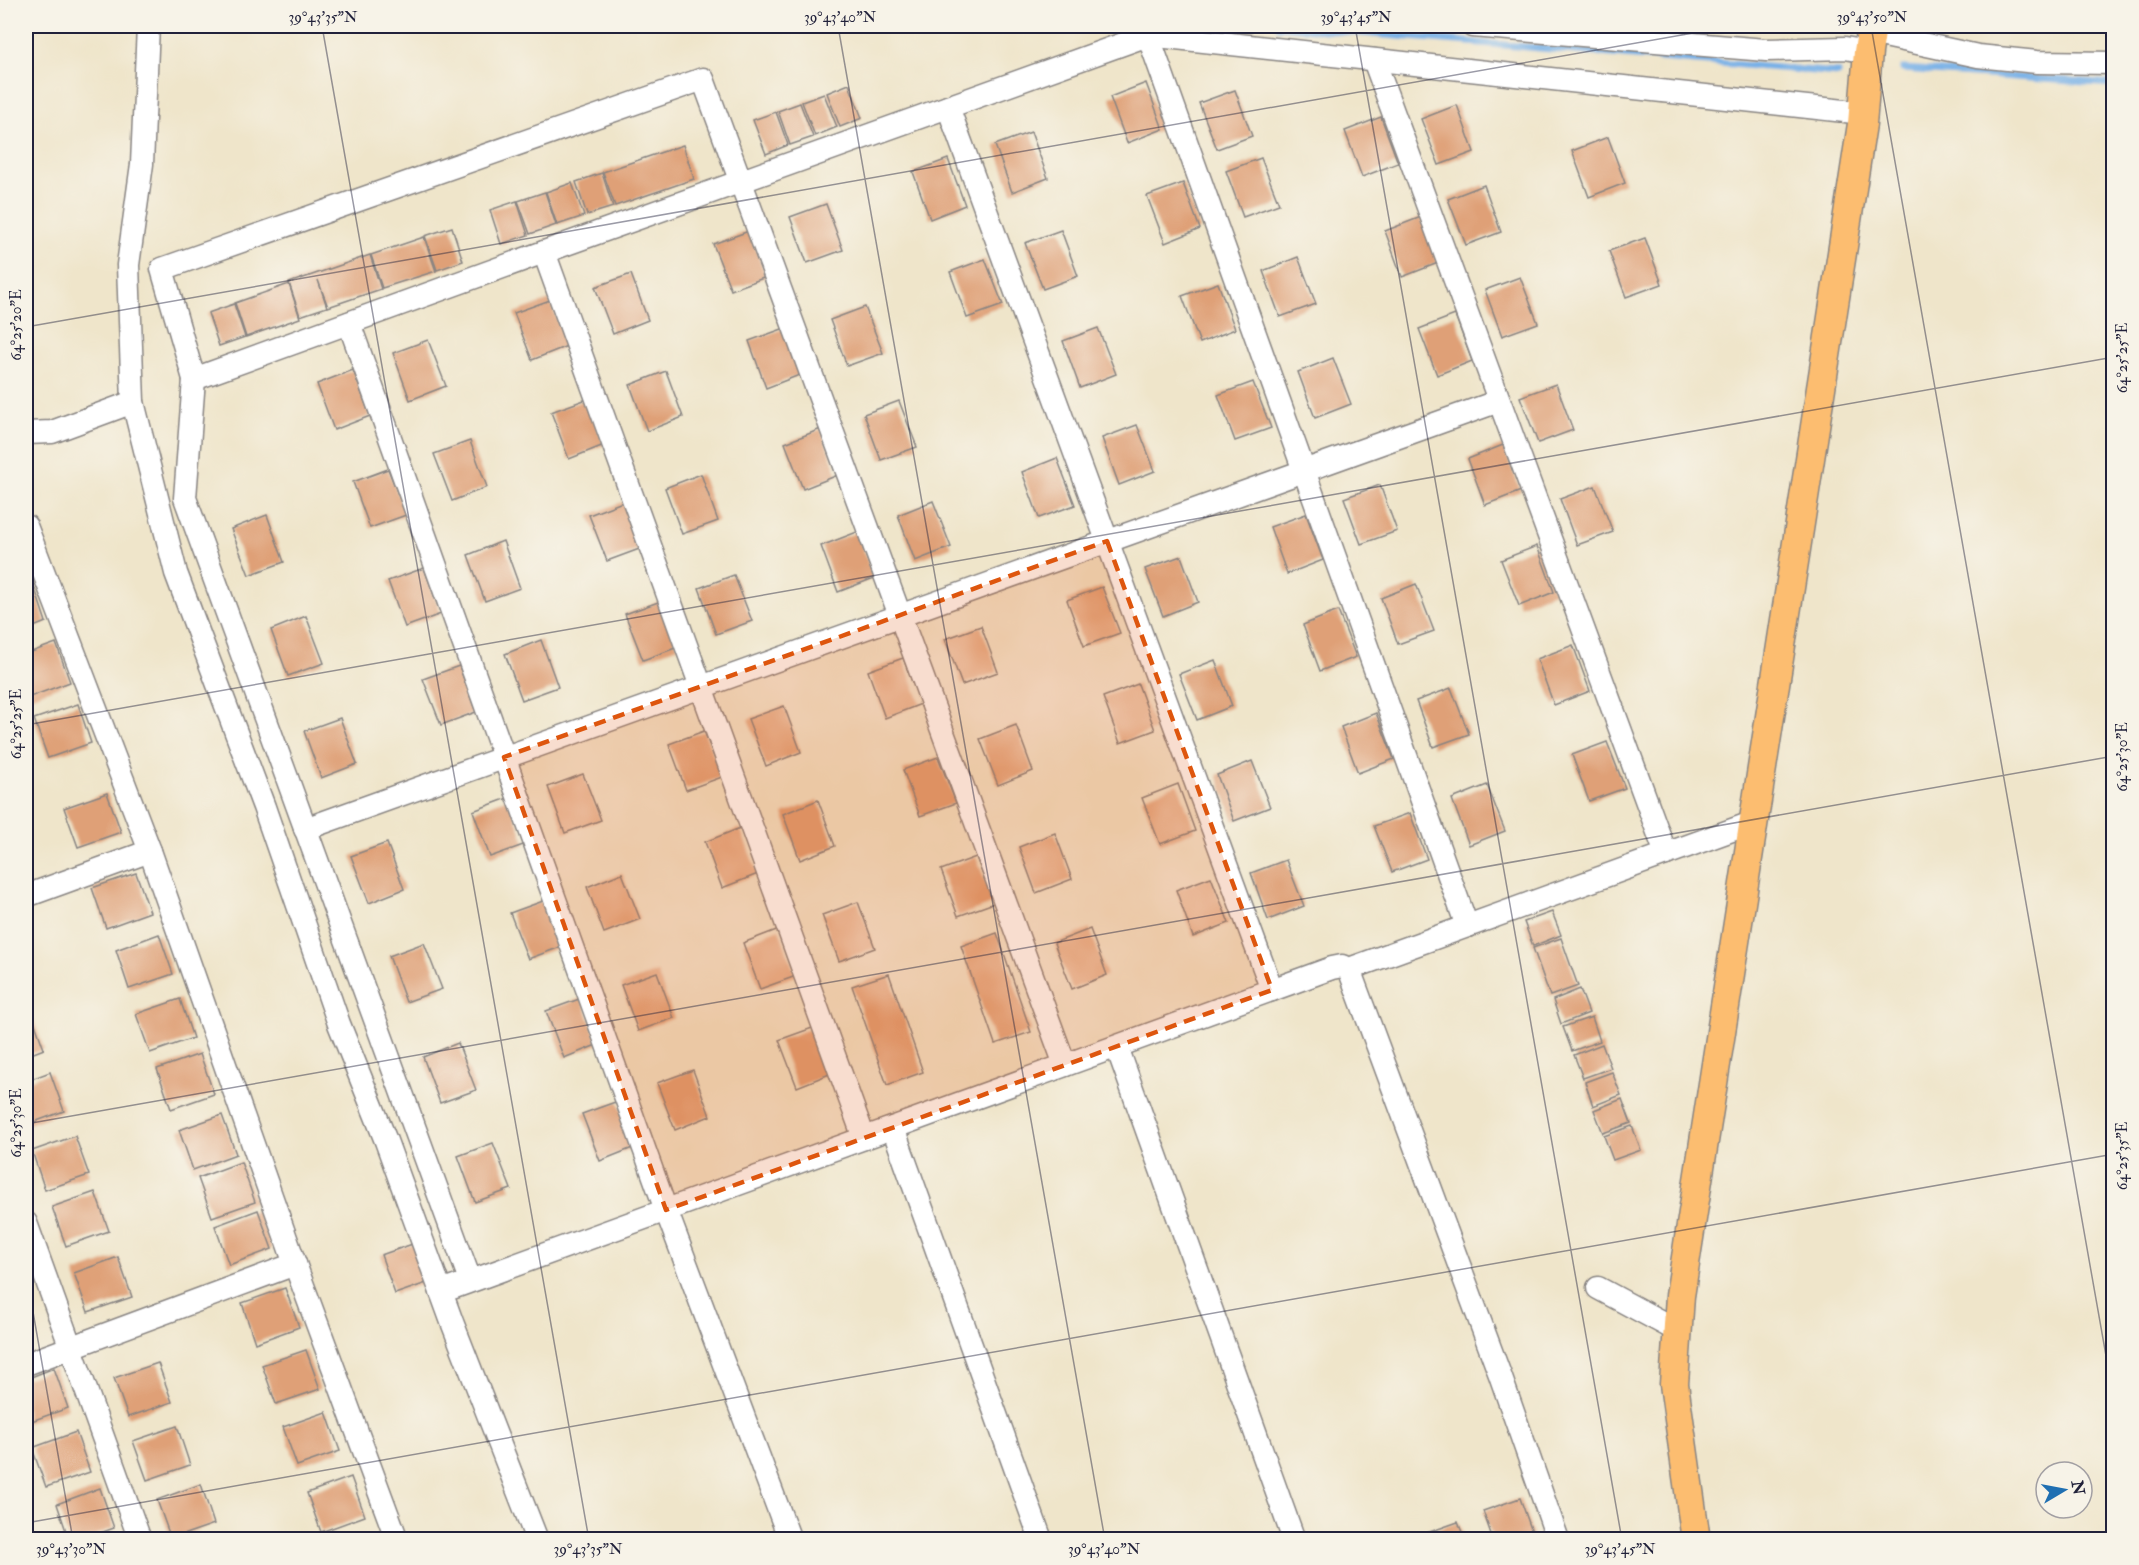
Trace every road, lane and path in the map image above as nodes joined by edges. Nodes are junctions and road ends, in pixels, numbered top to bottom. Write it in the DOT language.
graph roads {
  1 [pos="148,26"];
  2 [pos="1483,26"];
  3 [pos="1148,35"];
  4 [pos="1871,37"];
  5 [pos="1374,60"];
  6 [pos="2114,63"];
  7 [pos="948,107"];
  8 [pos="1863,113"];
  9 [pos="741,182"];
  10 [pos="544,252"];
  11 [pos="349,323"];
  12 [pos="194,379"];
  13 [pos="1499,401"];
  14 [pos="133,402"];
  15 [pos="26,433"];
  16 [pos="1304,471"];
  17 [pos="26,526"];
  18 [pos="1107,541"];
  19 [pos="900,615"];
  20 [pos="701,687"];
  21 [pos="504,757"];
  22 [pos="1754,822"];
  23 [pos="305,828"];
  24 [pos="150,850"];
  25 [pos="1666,854"];
  26 [pos="26,896"];
  27 [pos="1467,926"];
  28 [pos="1349,969"];
  29 [pos="1272,990"];
  30 [pos="1117,1047"];
  31 [pos="1065,1065"];
  32 [pos="893,1128"];
  33 [pos="864,1138"];
  34 [pos="666,1210"];
  35 [pos="26,1223"];
  36 [pos="296,1264"];
  37 [pos="470,1280"];
  38 [pos="1598,1288"];
  39 [pos="441,1292"];
  40 [pos="1678,1330"];
  41 [pos="69,1347"];
  42 [pos="26,1364"];
  43 [pos="140,1539"];
  44 [pos="397,1539"];
  45 [pos="537,1539"];
  46 [pos="790,1539"];
  47 [pos="1041,1539"];
  48 [pos="1294,1539"];
  49 [pos="1558,1539"];
  50 [pos="1696,1539"];
  1 -- 14 [label="street"];
  2 -- 4 [label="street"];
  3 -- 5 [label="street"];
  3 -- 7 [label="street"];
  3 -- 16 [label="street"];
  4 -- 6 [label="street"];
  4 -- 8 [label="main road"];
  5 -- 8 [label="street"];
  5 -- 13 [label="street"];
  7 -- 9 [label="street"];
  7 -- 18 [label="street"];
  8 -- 22 [label="main road"];
  9 -- 10 [label="street"];
  9 -- 12 [label="street"];
  9 -- 19 [label="street"];
  10 -- 11 [label="street"];
  10 -- 20 [label="street"];
  11 -- 12 [label="street"];
  11 -- 21 [label="street"];
  12 -- 23 [label="street"];
  13 -- 16 [label="street"];
  13 -- 25 [label="street"];
  14 -- 15 [label="street"];
  14 -- 39 [label="street"];
  16 -- 18 [label="street"];
  16 -- 27 [label="street"];
  17 -- 24 [label="street"];
  18 -- 19 [label="street"];
  18 -- 29 [label="street"];
  19 -- 20 [label="street"];
  19 -- 31 [label="street"];
  20 -- 21 [label="street"];
  20 -- 33 [label="street"];
  21 -- 23 [label="street"];
  21 -- 34 [label="street"];
  22 -- 25 [label="street"];
  22 -- 40 [label="main road"];
  23 -- 37 [label="street"];
  24 -- 26 [label="street"];
  24 -- 36 [label="street"];
  25 -- 27 [label="street"];
  27 -- 28 [label="street"];
  28 -- 29 [label="street"];
  28 -- 49 [label="street"];
  29 -- 30 [label="street"];
  30 -- 31 [label="street"];
  30 -- 48 [label="street"];
  31 -- 32 [label="street"];
  32 -- 33 [label="street"];
  32 -- 47 [label="street"];
  33 -- 34 [label="street"];
  34 -- 37 [label="street"];
  34 -- 46 [label="street"];
  35 -- 41 [label="street"];
  36 -- 41 [label="street"];
  36 -- 44 [label="street"];
  37 -- 39 [label="street"];
  38 -- 40 [label="street"];
  39 -- 45 [label="street"];
  40 -- 50 [label="main road"];
  41 -- 42 [label="street"];
  41 -- 43 [label="street"];
}
